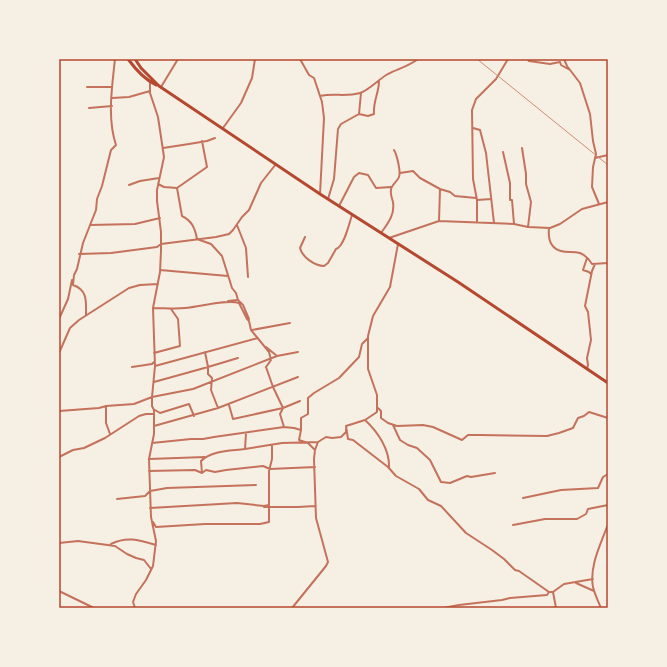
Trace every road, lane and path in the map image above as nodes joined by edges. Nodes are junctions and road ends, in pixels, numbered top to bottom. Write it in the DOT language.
graph roads {
  1 [pos="115,59"];
  2 [pos="128,59"];
  3 [pos="135,59"];
  4 [pos="178,59"];
  5 [pos="255,59"];
  6 [pos="300,59"];
  7 [pos="418,59"];
  8 [pos="508,59"];
  9 [pos="527,59"];
  10 [pos="564,59"];
  11 [pos="573,72"];
  12 [pos="379,80"];
  13 [pos="150,82"];
  14 [pos="87,87"];
  15 [pos="112,87"];
  16 [pos="160,87"];
  17 [pos="150,91"];
  18 [pos="361,93"];
  19 [pos="320,96"];
  20 [pos="112,98"];
  21 [pos="112,106"];
  22 [pos="89,108"];
  23 [pos="359,114"];
  24 [pos="223,128"];
  25 [pos="473,128"];
  26 [pos="215,138"];
  27 [pos="202,141"];
  28 [pos="163,148"];
  29 [pos="522,148"];
  30 [pos="394,150"];
  31 [pos="503,152"];
  32 [pos="608,155"];
  33 [pos="595,158"];
  34 [pos="276,164"];
  35 [pos="400,173"];
  36 [pos="159,178"];
  37 [pos="158,184"];
  38 [pos="130,186"];
  39 [pos="391,187"];
  40 [pos="178,188"];
  41 [pos="440,188"];
  42 [pos="320,194"];
  43 [pos="328,199"];
  44 [pos="476,199"];
  45 [pos="492,199"];
  46 [pos="608,202"];
  47 [pos="598,204"];
  48 [pos="338,206"];
  49 [pos="352,214"];
  50 [pos="160,218"];
  51 [pos="439,221"];
  52 [pos="477,222"];
  53 [pos="494,223"];
  54 [pos="514,224"];
  55 [pos="90,225"];
  56 [pos="237,225"];
  57 [pos="528,227"];
  58 [pos="549,228"];
  59 [pos="381,234"];
  60 [pos="305,237"];
  61 [pos="389,238"];
  62 [pos="197,239"];
  63 [pos="161,244"];
  64 [pos="398,244"];
  65 [pos="79,254"];
  66 [pos="587,258"];
  67 [pos="608,263"];
  68 [pos="596,264"];
  69 [pos="160,270"];
  70 [pos="591,274"];
  71 [pos="74,275"];
  72 [pos="228,276"];
  73 [pos="248,277"];
  74 [pos="158,284"];
  75 [pos="238,300"];
  76 [pos="205,305"];
  77 [pos="153,308"];
  78 [pos="170,309"];
  79 [pos="86,315"];
  80 [pos="59,319"];
  81 [pos="249,321"];
  82 [pos="290,323"];
  83 [pos="252,330"];
  84 [pos="258,338"];
  85 [pos="368,338"];
  86 [pos="263,346"];
  87 [pos="205,352"];
  88 [pos="298,352"];
  89 [pos="59,353"];
  90 [pos="154,353"];
  91 [pos="277,356"];
  92 [pos="238,358"];
  93 [pos="271,360"];
  94 [pos="154,361"];
  95 [pos="132,366"];
  96 [pos="155,366"];
  97 [pos="208,367"];
  98 [pos="587,369"];
  99 [pos="298,377"];
  100 [pos="211,381"];
  101 [pos="154,382"];
  102 [pos="608,383"];
  103 [pos="273,387"];
  104 [pos="152,398"];
  105 [pos="300,401"];
  106 [pos="229,404"];
  107 [pos="106,406"];
  108 [pos="218,408"];
  109 [pos="282,408"];
  110 [pos="378,408"];
  111 [pos="154,410"];
  112 [pos="59,411"];
  113 [pos="154,414"];
  114 [pos="194,416"];
  115 [pos="608,418"];
  116 [pos="365,420"];
  117 [pos="393,425"];
  118 [pos="154,426"];
  119 [pos="346,426"];
  120 [pos="284,427"];
  121 [pos="301,430"];
  122 [pos="246,433"];
  123 [pos="110,434"];
  124 [pos="308,442"];
  125 [pos="318,442"];
  126 [pos="152,443"];
  127 [pos="272,445"];
  128 [pos="245,449"];
  129 [pos="315,450"];
  130 [pos="59,457"];
  131 [pos="205,457"];
  132 [pos="149,459"];
  133 [pos="314,467"];
  134 [pos="389,468"];
  135 [pos="270,469"];
  136 [pos="149,471"];
  137 [pos="202,473"];
  138 [pos="496,473"];
  139 [pos="608,474"];
  140 [pos="256,485"];
  141 [pos="270,488"];
  142 [pos="150,491"];
  143 [pos="522,498"];
  144 [pos="117,499"];
  145 [pos="608,505"];
  146 [pos="258,506"];
  147 [pos="315,506"];
  148 [pos="270,507"];
  149 [pos="150,508"];
  150 [pos="151,520"];
  151 [pos="608,524"];
  152 [pos="513,525"];
  153 [pos="59,543"];
  154 [pos="110,545"];
  155 [pos="156,545"];
  156 [pos="152,569"];
  157 [pos="593,579"];
  158 [pos="575,583"];
  159 [pos="59,591"];
  160 [pos="594,591"];
  161 [pos="549,592"];
  162 [pos="554,592"];
  163 [pos="94,608"];
  164 [pos="134,608"];
  165 [pos="292,608"];
  166 [pos="443,608"];
  167 [pos="557,608"];
  168 [pos="600,608"];
  1 -- 15 [label="street"];
  2 -- 13 [label="highway"];
  3 -- 16 [label="highway"];
  4 -- 16 [label="street"];
  5 -- 24 [label="street"];
  6 -- 19 [label="street"];
  7 -- 12 [label="street"];
  8 -- 25 [label="street"];
  9 -- 11 [label="street"];
  10 -- 11 [label="street"];
  11 -- 33 [label="street"];
  12 -- 18 [label="street"];
  12 -- 23 [label="street"];
  13 -- 16 [label="highway"];
  13 -- 17 [label="street"];
  14 -- 15 [label="street"];
  15 -- 20 [label="street"];
  16 -- 24 [label="highway"];
  17 -- 20 [label="street"];
  17 -- 28 [label="street"];
  18 -- 19 [label="street"];
  18 -- 23 [label="street"];
  19 -- 42 [label="street"];
  20 -- 21 [label="street"];
  21 -- 22 [label="street"];
  21 -- 55 [label="street"];
  23 -- 43 [label="street"];
  24 -- 34 [label="highway"];
  25 -- 44 [label="street"];
  25 -- 45 [label="street"];
  26 -- 27 [label="street"];
  27 -- 28 [label="street"];
  27 -- 40 [label="street"];
  28 -- 36 [label="street"];
  29 -- 57 [label="street"];
  30 -- 35 [label="street"];
  31 -- 54 [label="street"];
  32 -- 33 [label="street"];
  33 -- 47 [label="street"];
  34 -- 42 [label="highway"];
  34 -- 56 [label="street"];
  35 -- 39 [label="street"];
  35 -- 41 [label="street"];
  36 -- 37 [label="street"];
  36 -- 38 [label="street"];
  37 -- 40 [label="street"];
  37 -- 50 [label="street"];
  39 -- 48 [label="street"];
  39 -- 59 [label="street"];
  40 -- 62 [label="street"];
  41 -- 44 [label="street"];
  41 -- 51 [label="street"];
  42 -- 43 [label="highway"];
  43 -- 48 [label="highway"];
  44 -- 45 [label="street"];
  44 -- 52 [label="street"];
  45 -- 53 [label="street"];
  46 -- 47 [label="street"];
  47 -- 58 [label="street"];
  48 -- 49 [label="highway"];
  49 -- 59 [label="highway"];
  49 -- 60 [label="street"];
  50 -- 55 [label="street"];
  50 -- 63 [label="street"];
  51 -- 52 [label="street"];
  51 -- 61 [label="street"];
  52 -- 53 [label="street"];
  53 -- 54 [label="street"];
  54 -- 57 [label="street"];
  55 -- 65 [label="street"];
  56 -- 62 [label="street"];
  56 -- 73 [label="street"];
  57 -- 58 [label="street"];
  58 -- 66 [label="street"];
  59 -- 61 [label="highway"];
  61 -- 64 [label="highway"];
  62 -- 63 [label="street"];
  62 -- 72 [label="street"];
  63 -- 65 [label="street"];
  63 -- 69 [label="street"];
  64 -- 85 [label="street"];
  64 -- 98 [label="highway"];
  65 -- 71 [label="street"];
  66 -- 68 [label="street"];
  66 -- 70 [label="street"];
  67 -- 68 [label="street"];
  68 -- 70 [label="street"];
  69 -- 72 [label="street"];
  69 -- 74 [label="street"];
  70 -- 98 [label="street"];
  71 -- 79 [label="street"];
  71 -- 80 [label="street"];
  72 -- 75 [label="street"];
  74 -- 77 [label="street"];
  74 -- 79 [label="street"];
  75 -- 76 [label="street"];
  75 -- 81 [label="street"];
  76 -- 78 [label="street"];
  76 -- 81 [label="street"];
  77 -- 78 [label="street"];
  77 -- 90 [label="street"];
  78 -- 90 [label="street"];
  79 -- 89 [label="street"];
  81 -- 83 [label="street"];
  82 -- 83 [label="street"];
  83 -- 84 [label="street"];
  84 -- 86 [label="street"];
  84 -- 87 [label="street"];
  85 -- 110 [label="street"];
  85 -- 121 [label="street"];
  86 -- 91 [label="street"];
  86 -- 93 [label="street"];
  87 -- 96 [label="street"];
  87 -- 97 [label="street"];
  88 -- 91 [label="street"];
  90 -- 94 [label="street"];
  91 -- 93 [label="street"];
  92 -- 97 [label="street"];
  93 -- 100 [label="street"];
  93 -- 103 [label="street"];
  94 -- 95 [label="street"];
  94 -- 96 [label="street"];
  96 -- 101 [label="street"];
  97 -- 100 [label="street"];
  97 -- 101 [label="street"];
  98 -- 102 [label="highway"];
  99 -- 103 [label="street"];
  100 -- 104 [label="street"];
  100 -- 108 [label="street"];
  101 -- 104 [label="street"];
  103 -- 106 [label="street"];
  103 -- 109 [label="street"];
  104 -- 107 [label="street"];
  104 -- 111 [label="street"];
  105 -- 109 [label="street"];
  106 -- 108 [label="street"];
  106 -- 109 [label="street"];
  107 -- 112 [label="street"];
  107 -- 123 [label="street"];
  108 -- 114 [label="street"];
  109 -- 120 [label="street"];
  110 -- 116 [label="street"];
  110 -- 117 [label="street"];
  111 -- 113 [label="street"];
  111 -- 114 [label="street"];
  113 -- 118 [label="street"];
  113 -- 123 [label="street"];
  114 -- 118 [label="street"];
  115 -- 117 [label="street"];
  116 -- 119 [label="street"];
  116 -- 134 [label="street"];
  117 -- 138 [label="street"];
  118 -- 126 [label="street"];
  119 -- 125 [label="street"];
  119 -- 134 [label="street"];
  120 -- 121 [label="street"];
  120 -- 122 [label="street"];
  121 -- 124 [label="street"];
  122 -- 126 [label="street"];
  122 -- 128 [label="street"];
  123 -- 130 [label="street"];
  124 -- 125 [label="street"];
  124 -- 127 [label="street"];
  124 -- 129 [label="street"];
  125 -- 129 [label="street"];
  126 -- 132 [label="street"];
  127 -- 128 [label="street"];
  127 -- 135 [label="street"];
  128 -- 131 [label="street"];
  129 -- 133 [label="street"];
  131 -- 132 [label="street"];
  131 -- 137 [label="street"];
  132 -- 136 [label="street"];
  133 -- 135 [label="street"];
  133 -- 147 [label="street"];
  134 -- 161 [label="street"];
  135 -- 137 [label="street"];
  135 -- 141 [label="street"];
  136 -- 137 [label="street"];
  136 -- 142 [label="street"];
  139 -- 143 [label="street"];
  140 -- 142 [label="street"];
  141 -- 148 [label="street"];
  141 -- 149 [label="street"];
  142 -- 144 [label="street"];
  142 -- 149 [label="street"];
  145 -- 152 [label="street"];
  146 -- 148 [label="street"];
  147 -- 148 [label="street"];
  147 -- 165 [label="street"];
  148 -- 150 [label="street"];
  149 -- 150 [label="street"];
  150 -- 155 [label="street"];
  151 -- 157 [label="street"];
  153 -- 154 [label="street"];
  154 -- 155 [label="street"];
  154 -- 156 [label="street"];
  155 -- 156 [label="street"];
  156 -- 164 [label="street"];
  157 -- 158 [label="street"];
  157 -- 160 [label="street"];
  158 -- 160 [label="street"];
  158 -- 162 [label="street"];
  159 -- 163 [label="street"];
  160 -- 168 [label="street"];
  161 -- 162 [label="street"];
  161 -- 166 [label="street"];
  162 -- 167 [label="street"];
}
